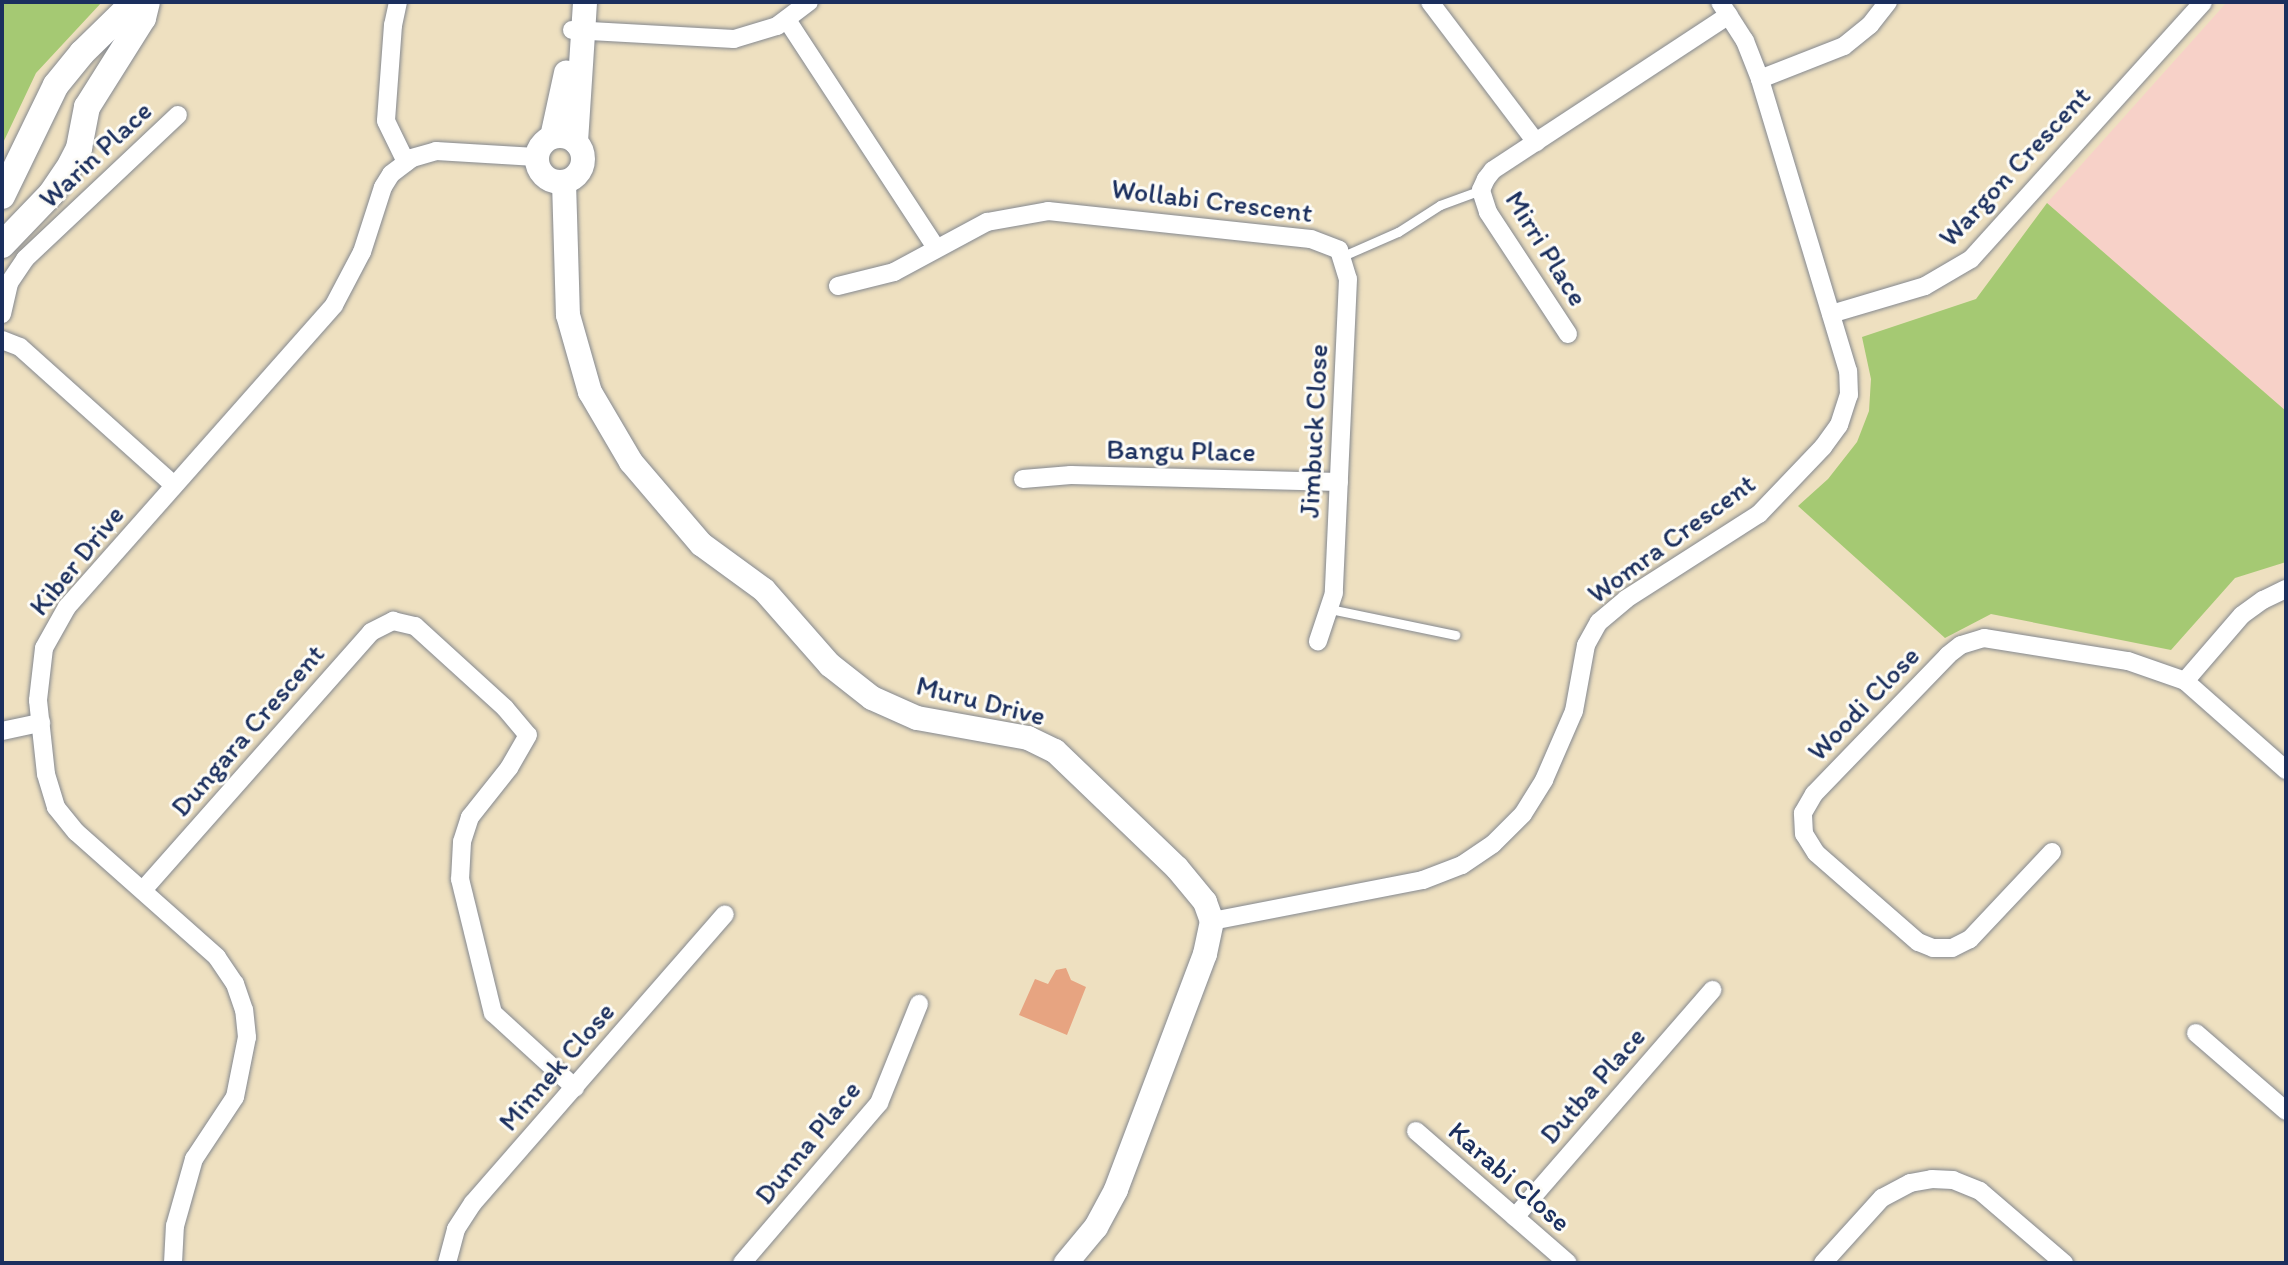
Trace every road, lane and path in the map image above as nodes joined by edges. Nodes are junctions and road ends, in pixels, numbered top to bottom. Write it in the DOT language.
graph roads {
  1 [pos="134,2"];
  2 [pos="147,2"];
  3 [pos="398,2"];
  4 [pos="573,2"];
  5 [pos="585,2"];
  6 [pos="809,2"];
  7 [pos="1430,2"];
  8 [pos="1888,2"];
  9 [pos="2203,2"];
  10 [pos="1725,9"];
  11 [pos="787,20"];
  12 [pos="577,30"];
  13 [pos="1760,79"];
  14 [pos="178,115"];
  15 [pos="564,139"];
  16 [pos="1536,142"];
  17 [pos="536,157"];
  18 [pos="406,162"];
  19 [pos="564,182"];
  20 [pos="1481,190"];
  21 [pos="2,196"];
  22 [pos="2,245"];
  23 [pos="936,248"];
  24 [pos="1343,256"];
  25 [pos="838,286"];
  26 [pos="2,314"];
  27 [pos="1831,314"];
  28 [pos="1568,334"];
  29 [pos="2,340"];
  30 [pos="1023,479"];
  31 [pos="1339,482"];
  32 [pos="174,485"];
  33 [pos="2286,589"];
  34 [pos="1330,609"];
  35 [pos="1455,635"];
  36 [pos="1318,641"];
  37 [pos="2185,681"];
  38 [pos="41,723"];
  39 [pos="2,731"];
  40 [pos="2286,770"];
  41 [pos="2052,852"];
  42 [pos="143,890"];
  43 [pos="725,914"];
  44 [pos="1212,921"];
  45 [pos="1712,990"];
  46 [pos="919,1004"];
  47 [pos="2196,1033"];
  48 [pos="575,1088"];
  49 [pos="2286,1111"];
  50 [pos="1416,1131"];
  51 [pos="1515,1217"];
  52 [pos="173,1263"];
  53 [pos="447,1263"];
  54 [pos="742,1263"];
  55 [pos="1066,1263"];
  56 [pos="1568,1263"];
  57 [pos="1823,1263"];
  58 [pos="2064,1263"];
  1 -- 21 [label="main road"];
  2 -- 22 [label="main road"];
  3 -- 18 [label="street"];
  4 -- 12 [label="street"];
  5 -- 12 [label="street"];
  6 -- 11 [label="street"];
  7 -- 16 [label="street"];
  8 -- 13 [label="street"];
  9 -- 27 [label="street, Wargon Crescent"];
  10 -- 13 [label="street, Womra Crescent"];
  10 -- 16 [label="street"];
  11 -- 12 [label="street"];
  11 -- 23 [label="street"];
  12 -- 15 [label="street"];
  13 -- 27 [label="street, Womra Crescent"];
  14 -- 26 [label="street, Warin Place"];
  15 -- 17 [label="street"];
  15 -- 19 [label="street"];
  16 -- 20 [label="street"];
  17 -- 18 [label="street"];
  17 -- 19 [label="street"];
  18 -- 32 [label="street, Kiber Drive"];
  19 -- 44 [label="street, Muru Drive"];
  20 -- 24 [label="lane"];
  20 -- 28 [label="street, Mirri Place"];
  23 -- 24 [label="street, Wollabi Crescent"];
  23 -- 25 [label="street, Wollabi Crescent"];
  24 -- 31 [label="street, Jimbuck Close"];
  27 -- 44 [label="street, Womra Crescent"];
  29 -- 32 [label="street"];
  30 -- 31 [label="street, Bangu Place"];
  31 -- 34 [label="street, Jimbuck Close"];
  32 -- 38 [label="street, Kiber Drive"];
  33 -- 37 [label="street"];
  34 -- 35 [label="lane"];
  34 -- 36 [label="street, Jimbuck Close"];
  37 -- 40 [label="street, Woodi Close"];
  37 -- 41 [label="street, Woodi Close"];
  38 -- 39 [label="street"];
  38 -- 42 [label="street, Kiber Drive"];
  42 -- 48 [label="street, Dungara Crescent"];
  42 -- 52 [label="street, Kiber Drive"];
  43 -- 48 [label="street, Minnek Close"];
  44 -- 55 [label="street"];
  45 -- 51 [label="street, Dutba Place"];
  46 -- 54 [label="street, Dunna Place"];
  47 -- 49 [label="street"];
  48 -- 53 [label="street, Minnek Close"];
  50 -- 51 [label="street, Karabi Close"];
  51 -- 56 [label="street, Karabi Close"];
  57 -- 58 [label="street"];
}
